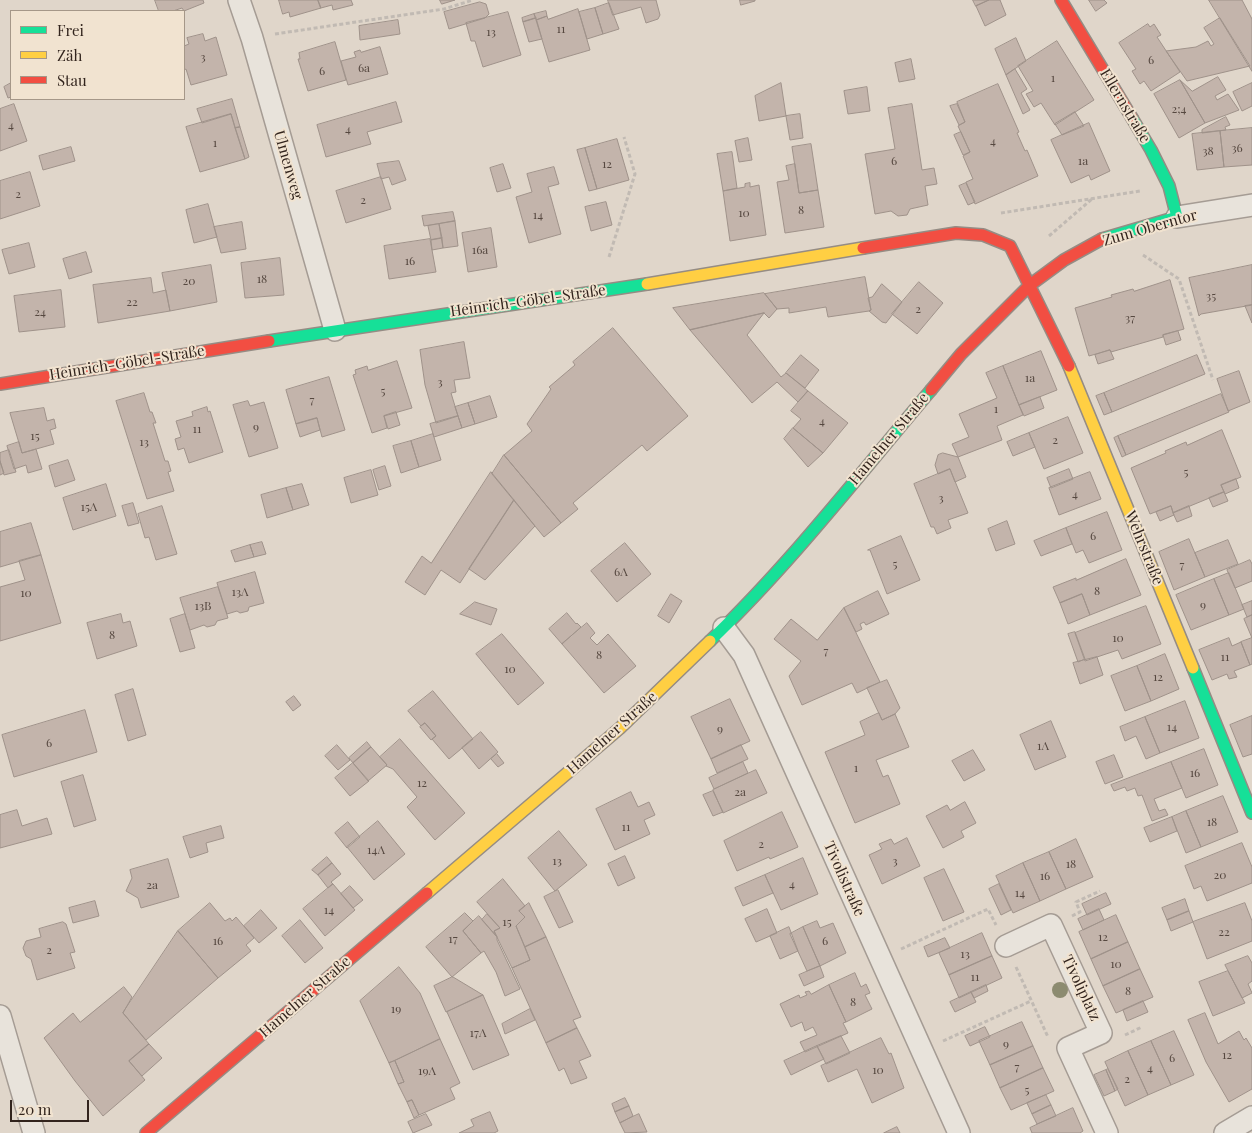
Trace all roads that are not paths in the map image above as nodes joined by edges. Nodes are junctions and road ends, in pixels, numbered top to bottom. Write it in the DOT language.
graph roads {
  1 [pos="240,0"];
  2 [pos="1061,0"];
  3 [pos="1252,205"];
  4 [pos="1177,217"];
  5 [pos="1030,285"];
  6 [pos="335,330"];
  7 [pos="1,380"];
  8 [pos="724,628"];
  9 [pos="1252,813"];
  10 [pos="1006,946"];
  11 [pos="0,1016"];
  12 [pos="1252,1117"];
  13 [pos="34,1133"];
  14 [pos="146,1133"];
  15 [pos="959,1133"];
  16 [pos="1107,1133"];
  17 [pos="1225,1133"];
  1 -- 6 [label="street, Ulmenweg"];
  2 -- 4 [label="street, Ellernstraße"];
  3 -- 4 [label="street, Zum Oberntor"];
  4 -- 5 [label="street, Zum Oberntor"];
  5 -- 6 [label="street, Heinrich-Göbel-Straße"];
  5 -- 8 [label="street, Hamelner Straße"];
  5 -- 9 [label="street, Wehrstraße"];
  6 -- 7 [label="street, Heinrich-Göbel-Straße"];
  8 -- 14 [label="street, Hamelner Straße"];
  8 -- 15 [label="street, Tivolistraße"];
  10 -- 16 [label="street, Tivoliplatz"];
  11 -- 13 [label="street"];
  12 -- 17 [label="street"];
}
